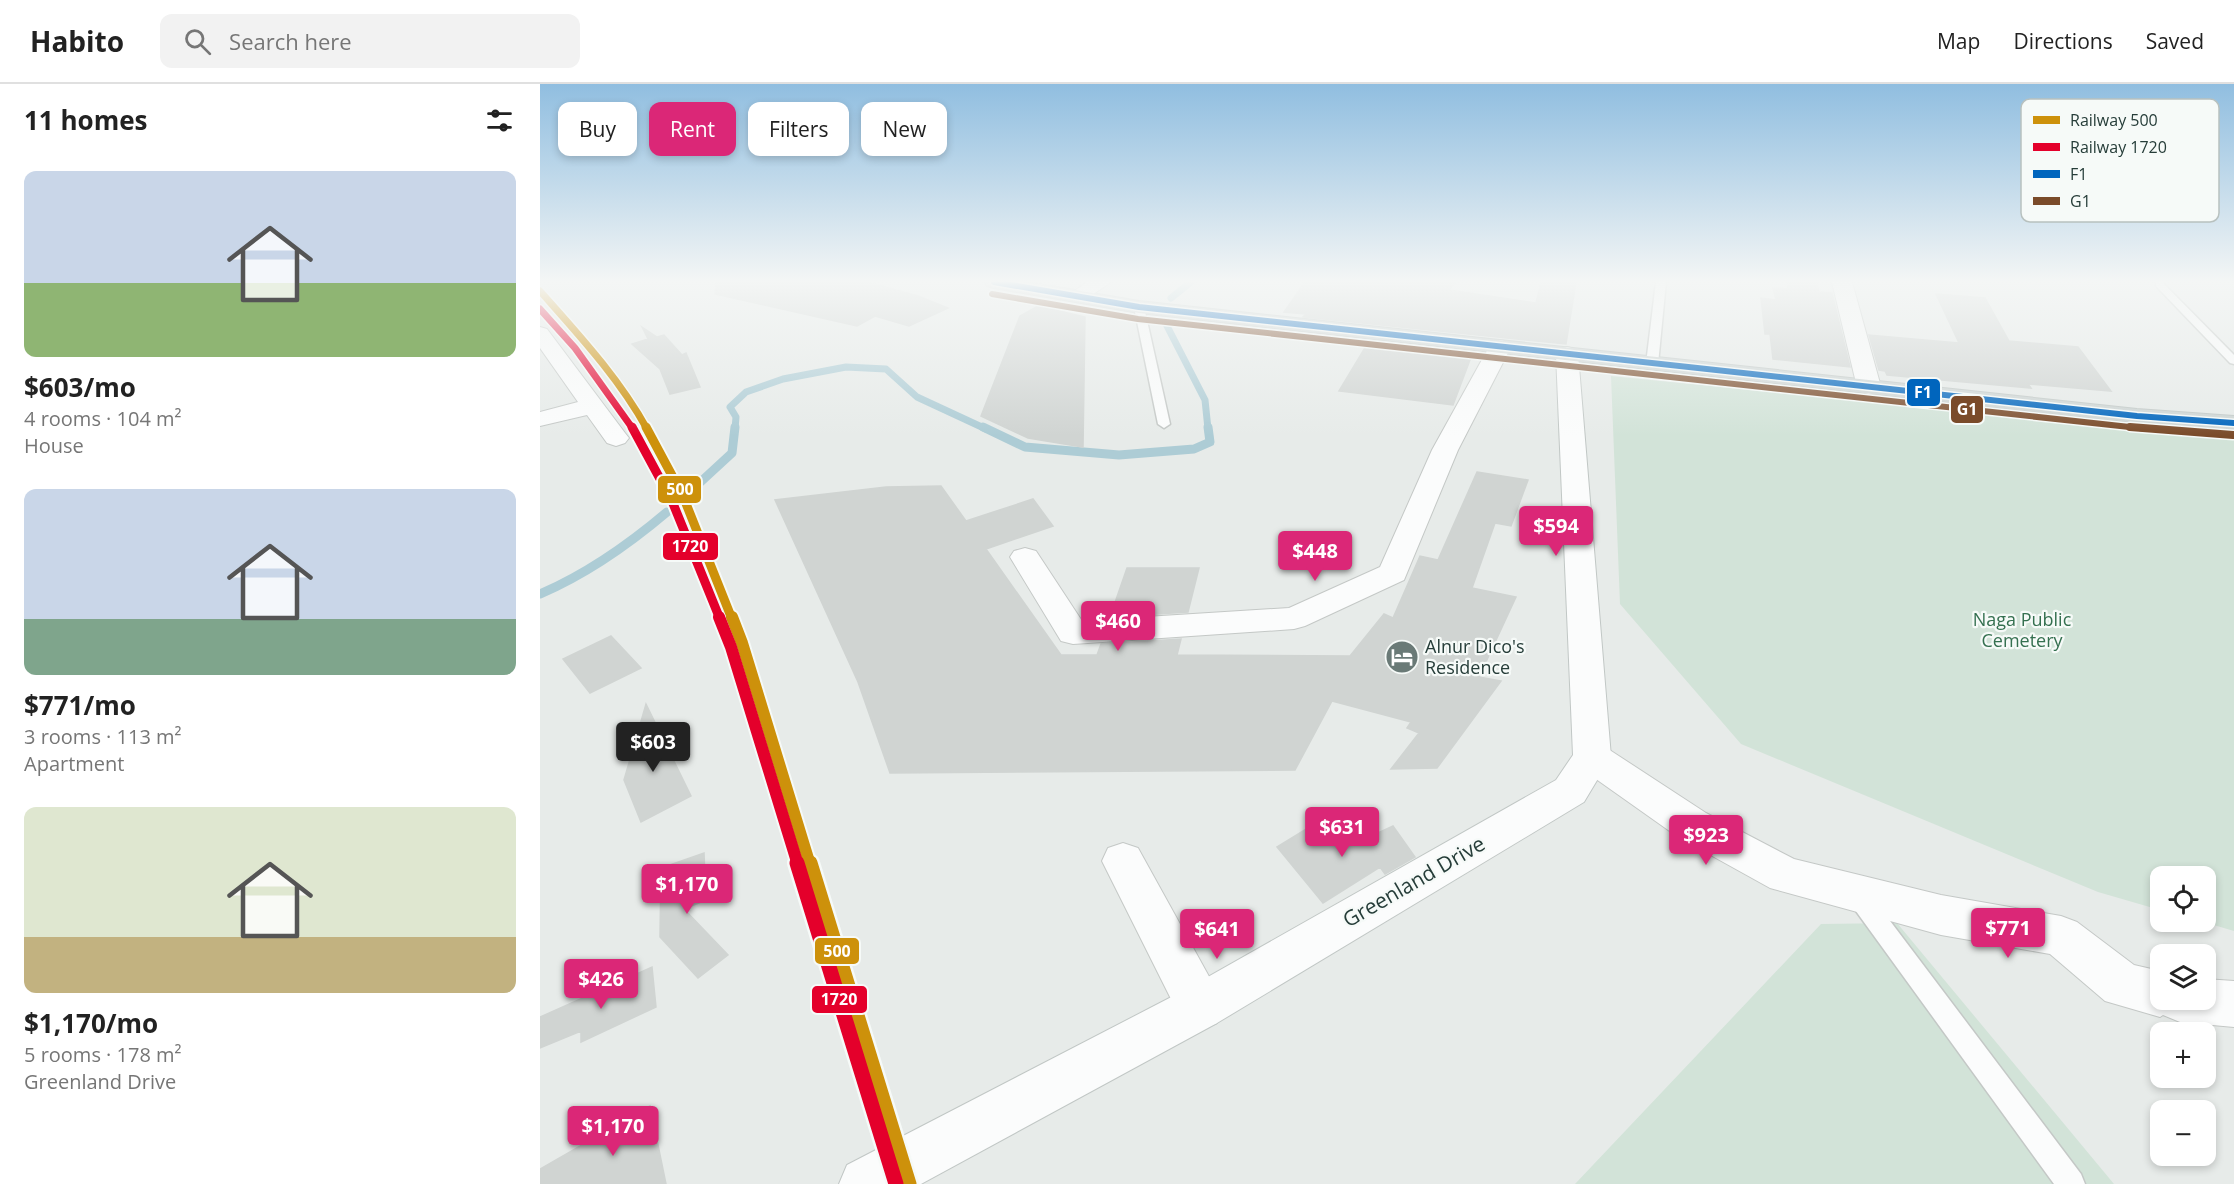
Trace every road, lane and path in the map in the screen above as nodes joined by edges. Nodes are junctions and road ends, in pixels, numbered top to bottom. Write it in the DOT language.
graph roads {
  1 [pos="540,333"];
  2 [pos="1145,333"];
  3 [pos="1377,333"];
  4 [pos="1655,333"];
  5 [pos="1855,333"];
  6 [pos="2207,333"];
  7 [pos="1500,347"];
  8 [pos="1567,354"];
  9 [pos="2234,361"];
  10 [pos="1652,364"];
  11 [pos="567,370"];
  12 [pos="540,375"];
  13 [pos="1869,387"];
  14 [pos="592,406"];
  15 [pos="540,419"];
  16 [pos="2234,423"];
  17 [pos="1164,424"];
  18 [pos="616,438"];
  19 [pos="1025,557"];
  20 [pos="1592,757"];
  21 [pos="1123,861"];
  22 [pos="1857,894"];
  23 [pos="2150,992"];
  24 [pos="2216,1002"];
  25 [pos="2234,1004"];
  26 [pos="1200,1007"];
  27 [pos="866,1184"];
  28 [pos="2071,1184"];
  1 -- 11 [label="street"];
  2 -- 17 [label="lane"];
  3 -- 7 [label="main road"];
  4 -- 10 [label="lane"];
  5 -- 13 [label="street"];
  6 -- 9 [label="lane"];
  7 -- 8 [label="main road"];
  7 -- 19 [label="street"];
  8 -- 10 [label="main road"];
  8 -- 20 [label="street"];
  10 -- 13 [label="main road"];
  11 -- 12 [label="street"];
  11 -- 14 [label="street"];
  13 -- 16 [label="main road"];
  14 -- 15 [label="street"];
  14 -- 18 [label="street"];
  20 -- 22 [label="street"];
  20 -- 26 [label="street, Greenland Drive"];
  21 -- 26 [label="street"];
  22 -- 23 [label="street"];
  22 -- 28 [label="lane"];
  24 -- 25 [label="street"];
  26 -- 27 [label="street, Greenland Drive"];
}
